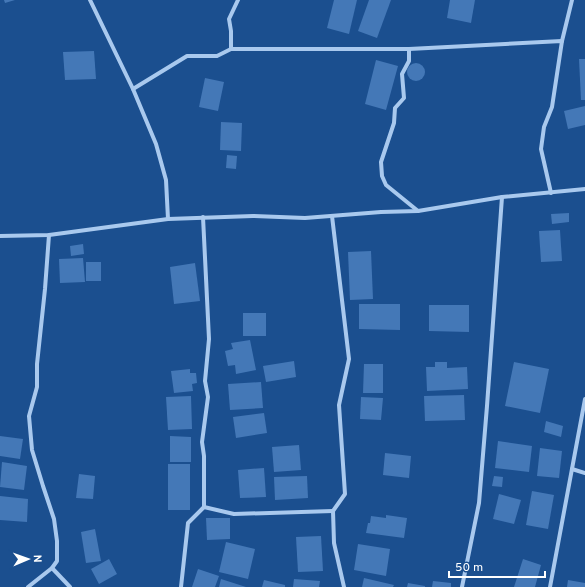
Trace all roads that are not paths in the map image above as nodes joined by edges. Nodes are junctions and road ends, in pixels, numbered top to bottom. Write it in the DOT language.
graph roads {
  1 [pos="90,0"];
  2 [pos="238,0"];
  3 [pos="572,0"];
  4 [pos="562,41"];
  5 [pos="231,49"];
  6 [pos="409,49"];
  7 [pos="133,89"];
  8 [pos="585,189"];
  9 [pos="551,193"];
  10 [pos="502,197"];
  11 [pos="418,211"];
  12 [pos="332,216"];
  13 [pos="203,217"];
  14 [pos="168,218"];
  15 [pos="49,235"];
  16 [pos="0,236"];
  17 [pos="585,399"];
  18 [pos="572,469"];
  19 [pos="585,473"];
  20 [pos="204,507"];
  21 [pos="333,511"];
  22 [pos="52,568"];
  23 [pos="28,587"];
  24 [pos="70,587"];
  25 [pos="181,587"];
  26 [pos="344,587"];
  27 [pos="462,587"];
  28 [pos="550,587"];
  1 -- 7 [label="street"];
  2 -- 5 [label="street"];
  3 -- 4 [label="street"];
  4 -- 6 [label="street"];
  4 -- 9 [label="street"];
  5 -- 6 [label="street"];
  5 -- 7 [label="street"];
  6 -- 11 [label="street"];
  7 -- 14 [label="street"];
  8 -- 9 [label="street"];
  9 -- 10 [label="street"];
  10 -- 11 [label="street"];
  10 -- 27 [label="street"];
  11 -- 12 [label="street"];
  12 -- 13 [label="street"];
  12 -- 21 [label="street"];
  13 -- 14 [label="street"];
  13 -- 20 [label="street"];
  14 -- 15 [label="street"];
  15 -- 16 [label="street"];
  15 -- 22 [label="street"];
  17 -- 18 [label="street"];
  18 -- 19 [label="street"];
  18 -- 28 [label="street"];
  20 -- 21 [label="street"];
  20 -- 25 [label="street"];
  21 -- 26 [label="street"];
  22 -- 23 [label="street"];
  22 -- 24 [label="street"];
}
